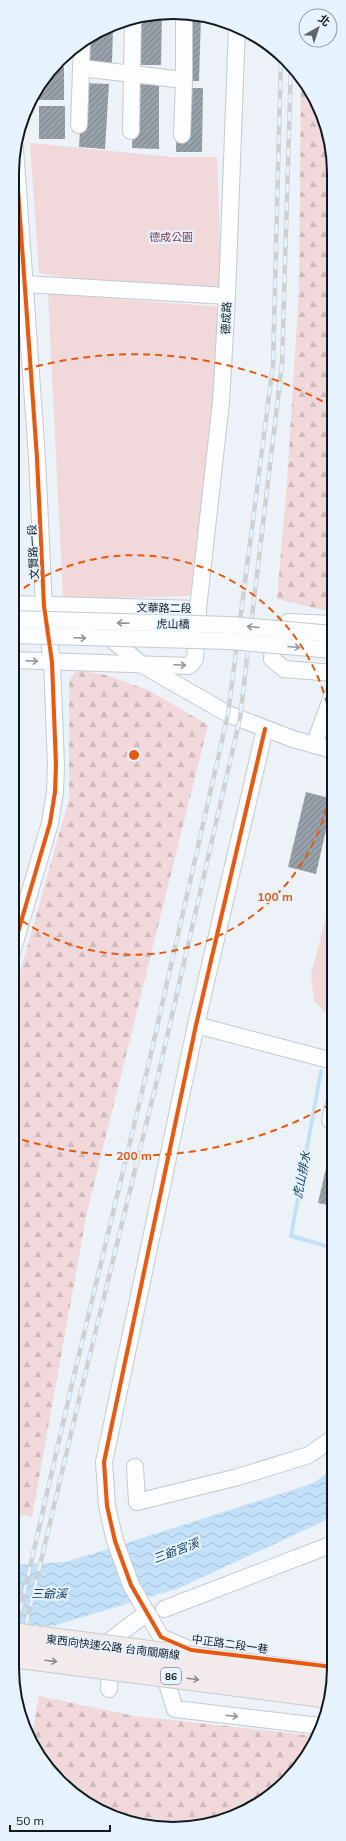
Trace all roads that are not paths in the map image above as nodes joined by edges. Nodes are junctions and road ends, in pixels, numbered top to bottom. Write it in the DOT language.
graph roads {
  1 [pos="184,19"];
  2 [pos="133,24"];
  3 [pos="236,33"];
  4 [pos="82,49"];
  5 [pos="81,68"];
  6 [pos="132,74"];
  7 [pos="184,80"];
  8 [pos="79,125"];
  9 [pos="131,131"];
  10 [pos="182,135"];
  11 [pos="19,202"];
  12 [pos="25,284"];
  13 [pos="227,296"];
  14 [pos="19,604"];
  15 [pos="44,606"];
  16 [pos="71,606"];
  17 [pos="198,609"];
  18 [pos="19,619"];
  19 [pos="327,624"];
  20 [pos="327,633"];
  21 [pos="19,636"];
  22 [pos="327,649"];
  23 [pos="19,660"];
  24 [pos="52,662"];
  25 [pos="141,664"];
  26 [pos="327,673"];
  27 [pos="327,710"];
  28 [pos="265,729"];
  29 [pos="314,745"];
  30 [pos="327,748"];
  31 [pos="19,929"];
  32 [pos="196,1025"];
  33 [pos="327,1060"];
  34 [pos="327,1442"];
  35 [pos="135,1466"];
  36 [pos="327,1546"];
  37 [pos="164,1609"];
  38 [pos="141,1612"];
  39 [pos="19,1635"];
  40 [pos="19,1657"];
  41 [pos="327,1666"];
  42 [pos="327,1675"];
  43 [pos="109,1689"];
  44 [pos="324,1696"];
  45 [pos="316,1725"];
  1 -- 7 [label="street"];
  2 -- 6 [label="street"];
  3 -- 13 [label="street, 德成路"];
  4 -- 5 [label="street"];
  5 -- 6 [label="street"];
  5 -- 8 [label="street"];
  6 -- 7 [label="street"];
  6 -- 9 [label="street"];
  7 -- 10 [label="street"];
  11 -- 12 [label="street, 文賢路一段"];
  12 -- 13 [label="street"];
  12 -- 15 [label="street, 文賢路一段"];
  13 -- 17 [label="street, 德成路"];
  14 -- 15 [label="street, 文華路二段"];
  15 -- 16 [label="street, 文華路二段"];
  15 -- 24 [label="street, 文賢路一段"];
  16 -- 17 [label="street, 文華路二段"];
  16 -- 25 [label="street, 文華路二段"];
  25 -- 17 [label="street, 文華路二段, one-way"];
  20 -- 18 [label="street, 虎山橋, one-way, bridge"];
  19 -- 26 [label="street"];
  21 -- 22 [label="street, 虎山橋, one-way, bridge"];
  23 -- 24 [label="street, 文華路二段, one-way"];
  24 -- 25 [label="street, 文華路二段"];
  24 -- 31 [label="street, 文賢路一段"];
  25 -- 28 [label="street, 文華路二段"];
  27 -- 29 [label="street"];
  28 -- 29 [label="street, 文華路二段"];
  28 -- 32 [label="street"];
  29 -- 30 [label="street, 文華路二段"];
  32 -- 33 [label="street"];
  32 -- 38 [label="street"];
  34 -- 35 [label="street"];
  36 -- 37 [label="street"];
  38 -- 41 [label="street, 中正路二段一巷"];
  38 -- 43 [label="street"];
  38 -- 45 [label="street, one-way"];
  39 -- 42 [label="highway, 東西向快速公路 台南關廟線 / 86, bridge"];
  40 -- 44 [label="highway, 東西向快速公路 台南關廟線 / 86, one-way, bridge"];
}
